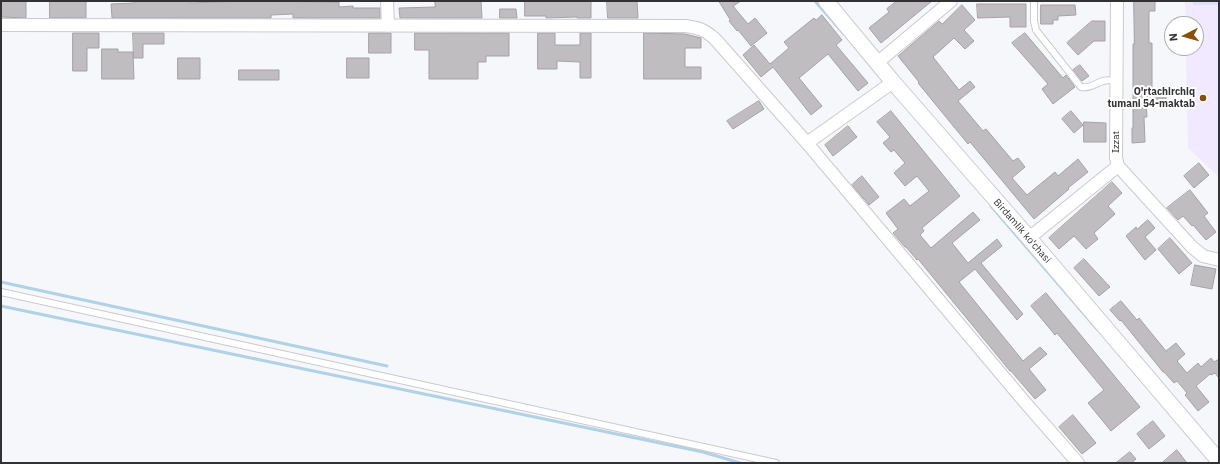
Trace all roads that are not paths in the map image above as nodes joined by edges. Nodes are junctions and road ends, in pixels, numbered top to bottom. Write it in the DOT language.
graph roads {
  1 [pos="387,1"];
  2 [pos="826,1"];
  3 [pos="951,1"];
  4 [pos="1034,1"];
  5 [pos="1116,1"];
  6 [pos="1,25"];
  7 [pos="388,26"];
  8 [pos="877,63"];
  9 [pos="1116,80"];
  10 [pos="893,82"];
  11 [pos="807,143"];
  12 [pos="1118,166"];
  13 [pos="1029,238"];
  14 [pos="1219,260"];
  15 [pos="1,292"];
  16 [pos="1219,461"];
  17 [pos="776,463"];
  18 [pos="1078,463"];
  1 -- 7 [label="street"];
  2 -- 8 [label="street, Birdamlik ko'chasi"];
  3 -- 8 [label="street"];
  4 -- 9 [label="lane"];
  5 -- 9 [label="street, Izzat"];
  6 -- 7 [label="street"];
  7 -- 11 [label="street"];
  8 -- 10 [label="street, Birdamlik ko'chasi"];
  9 -- 12 [label="street, Izzat"];
  10 -- 11 [label="street"];
  10 -- 13 [label="street, Birdamlik ko'chasi"];
  11 -- 18 [label="street"];
  12 -- 13 [label="street"];
  12 -- 14 [label="street, Izzat"];
  13 -- 16 [label="street, Birdamlik ko'chasi"];
  15 -- 17 [label="lane"];
}
